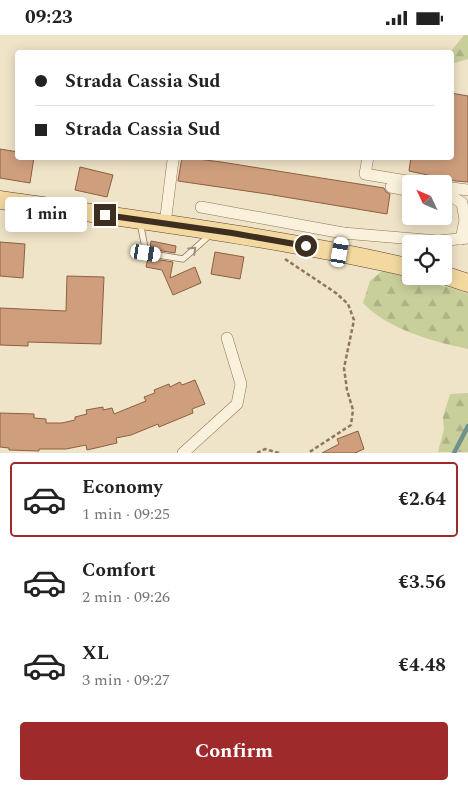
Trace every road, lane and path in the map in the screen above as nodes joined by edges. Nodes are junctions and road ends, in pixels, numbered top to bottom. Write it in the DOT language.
graph roads {
  1 [pos="172,160"];
  2 [pos="367,160"];
  3 [pos="402,180"];
  4 [pos="391,187"];
  5 [pos="452,188"];
  6 [pos="402,189"];
  7 [pos="468,190"];
  8 [pos="452,198"];
  9 [pos="0,200"];
  10 [pos="201,207"];
  11 [pos="140,220"];
  12 [pos="164,224"];
  13 [pos="214,231"];
  14 [pos="343,233"];
  15 [pos="464,238"];
  16 [pos="273,240"];
  17 [pos="340,252"];
  18 [pos="402,266"];
  19 [pos="452,278"];
  20 [pos="468,283"];
  21 [pos="227,338"];
  22 [pos="183,453"];
  23 [pos="257,453"];
  24 [pos="279,453"];
  25 [pos="308,453"];
  1 -- 12 [label="street"];
  2 -- 3 [label="street"];
  4 -- 6 [label="street"];
  5 -- 7 [label="street"];
  8 -- 15 [label="street"];
  9 -- 11 [label="main road"];
  10 -- 14 [label="street"];
  11 -- 12 [label="main road"];
  11 -- 13 [label="lane, one-way"];
  12 -- 13 [label="main road"];
  13 -- 16 [label="main road"];
  14 -- 15 [label="street"];
  14 -- 17 [label="street"];
  16 -- 17 [label="main road"];
  16 -- 25 [label="path"];
  17 -- 18 [label="main road"];
  19 -- 20 [label="main road"];
  21 -- 22 [label="street"];
  23 -- 24 [label="path"];
}
